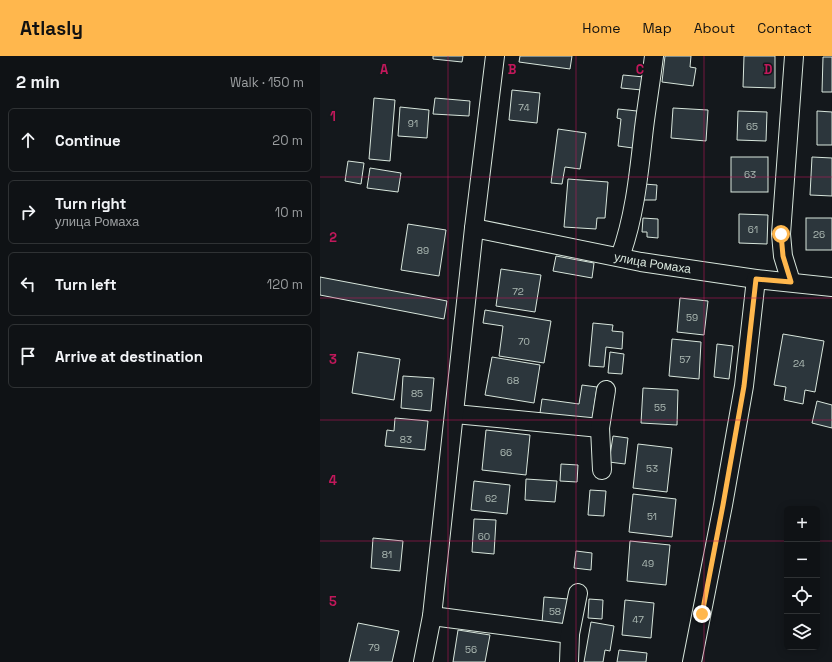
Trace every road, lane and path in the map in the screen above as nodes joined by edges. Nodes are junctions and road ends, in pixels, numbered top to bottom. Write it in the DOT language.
graph roads {
  1 [pos="495,56"];
  2 [pos="654,56"];
  3 [pos="794,56"];
  4 [pos="474,228"];
  5 [pos="620,257"];
  6 [pos="756,279"];
  7 [pos="791,282"];
  8 [pos="832,287"];
  9 [pos="606,390"];
  10 [pos="455,414"];
  11 [pos="600,428"];
  12 [pos="602,470"];
  13 [pos="578,593"];
  14 [pos="432,616"];
  15 [pos="570,634"];
  16 [pos="423,662"];
  17 [pos="569,662"];
  18 [pos="692,662"];
  1 -- 4 [label="street"];
  2 -- 5 [label="street"];
  3 -- 7 [label="street"];
  4 -- 5 [label="street, улица Ромаха"];
  4 -- 10 [label="street"];
  5 -- 6 [label="street, улица Ромаха"];
  6 -- 7 [label="street, улица Ромаха"];
  6 -- 18 [label="street"];
  7 -- 8 [label="street, улица Ромаха"];
  9 -- 11 [label="street"];
  10 -- 11 [label="street"];
  10 -- 14 [label="street"];
  11 -- 12 [label="street"];
  13 -- 15 [label="street"];
  14 -- 15 [label="street"];
  14 -- 16 [label="street"];
  15 -- 17 [label="street"];
}
